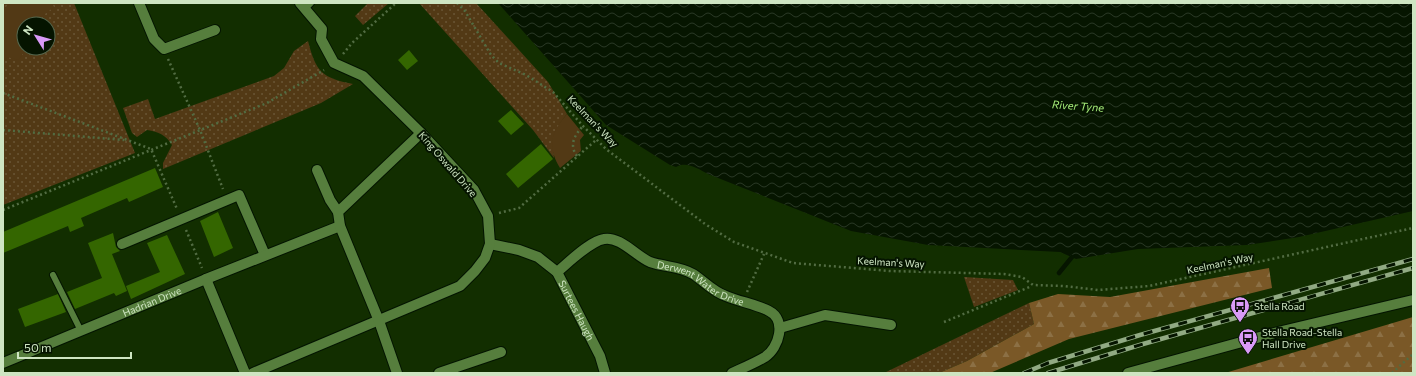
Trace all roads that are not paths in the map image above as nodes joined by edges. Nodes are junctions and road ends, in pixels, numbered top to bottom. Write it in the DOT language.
graph roads {
  1 [pos="139,3"];
  2 [pos="305,5"];
  3 [pos="215,30"];
  4 [pos="422,133"];
  5 [pos="317,170"];
  6 [pos="338,212"];
  7 [pos="340,226"];
  8 [pos="122,244"];
  9 [pos="490,244"];
  10 [pos="265,255"];
  11 [pos="556,272"];
  12 [pos="53,275"];
  13 [pos="206,279"];
  14 [pos="1413,300"];
  15 [pos="379,321"];
  16 [pos="892,325"];
  17 [pos="780,328"];
  18 [pos="82,331"];
  19 [pos="501,352"];
  20 [pos="3,363"];
  21 [pos="259,372"];
  22 [pos="245,373"];
  23 [pos="397,373"];
  24 [pos="439,373"];
  25 [pos="605,373"];
  26 [pos="732,373"];
  27 [pos="1128,373"];
  1 -- 3 [label="street"];
  2 -- 4 [label="street, King Oswald Drive"];
  4 -- 6 [label="street"];
  4 -- 9 [label="street, King Oswald Drive"];
  5 -- 6 [label="street"];
  6 -- 7 [label="street"];
  7 -- 10 [label="street, Hadrian Drive"];
  7 -- 15 [label="street"];
  8 -- 10 [label="street"];
  9 -- 11 [label="street, Surtees Haugh"];
  9 -- 15 [label="street, King Oswald Drive"];
  10 -- 13 [label="street, Hadrian Drive"];
  11 -- 17 [label="street, Derwent Water Drive"];
  11 -- 25 [label="street, Surtees Haugh"];
  12 -- 18 [label="lane"];
  13 -- 18 [label="street, Hadrian Drive"];
  13 -- 22 [label="street"];
  14 -- 27 [label="street"];
  15 -- 21 [label="street, King Oswald Drive"];
  15 -- 23 [label="street"];
  16 -- 17 [label="street"];
  17 -- 26 [label="street"];
  18 -- 20 [label="street, Hadrian Drive"];
  19 -- 24 [label="street"];
}
